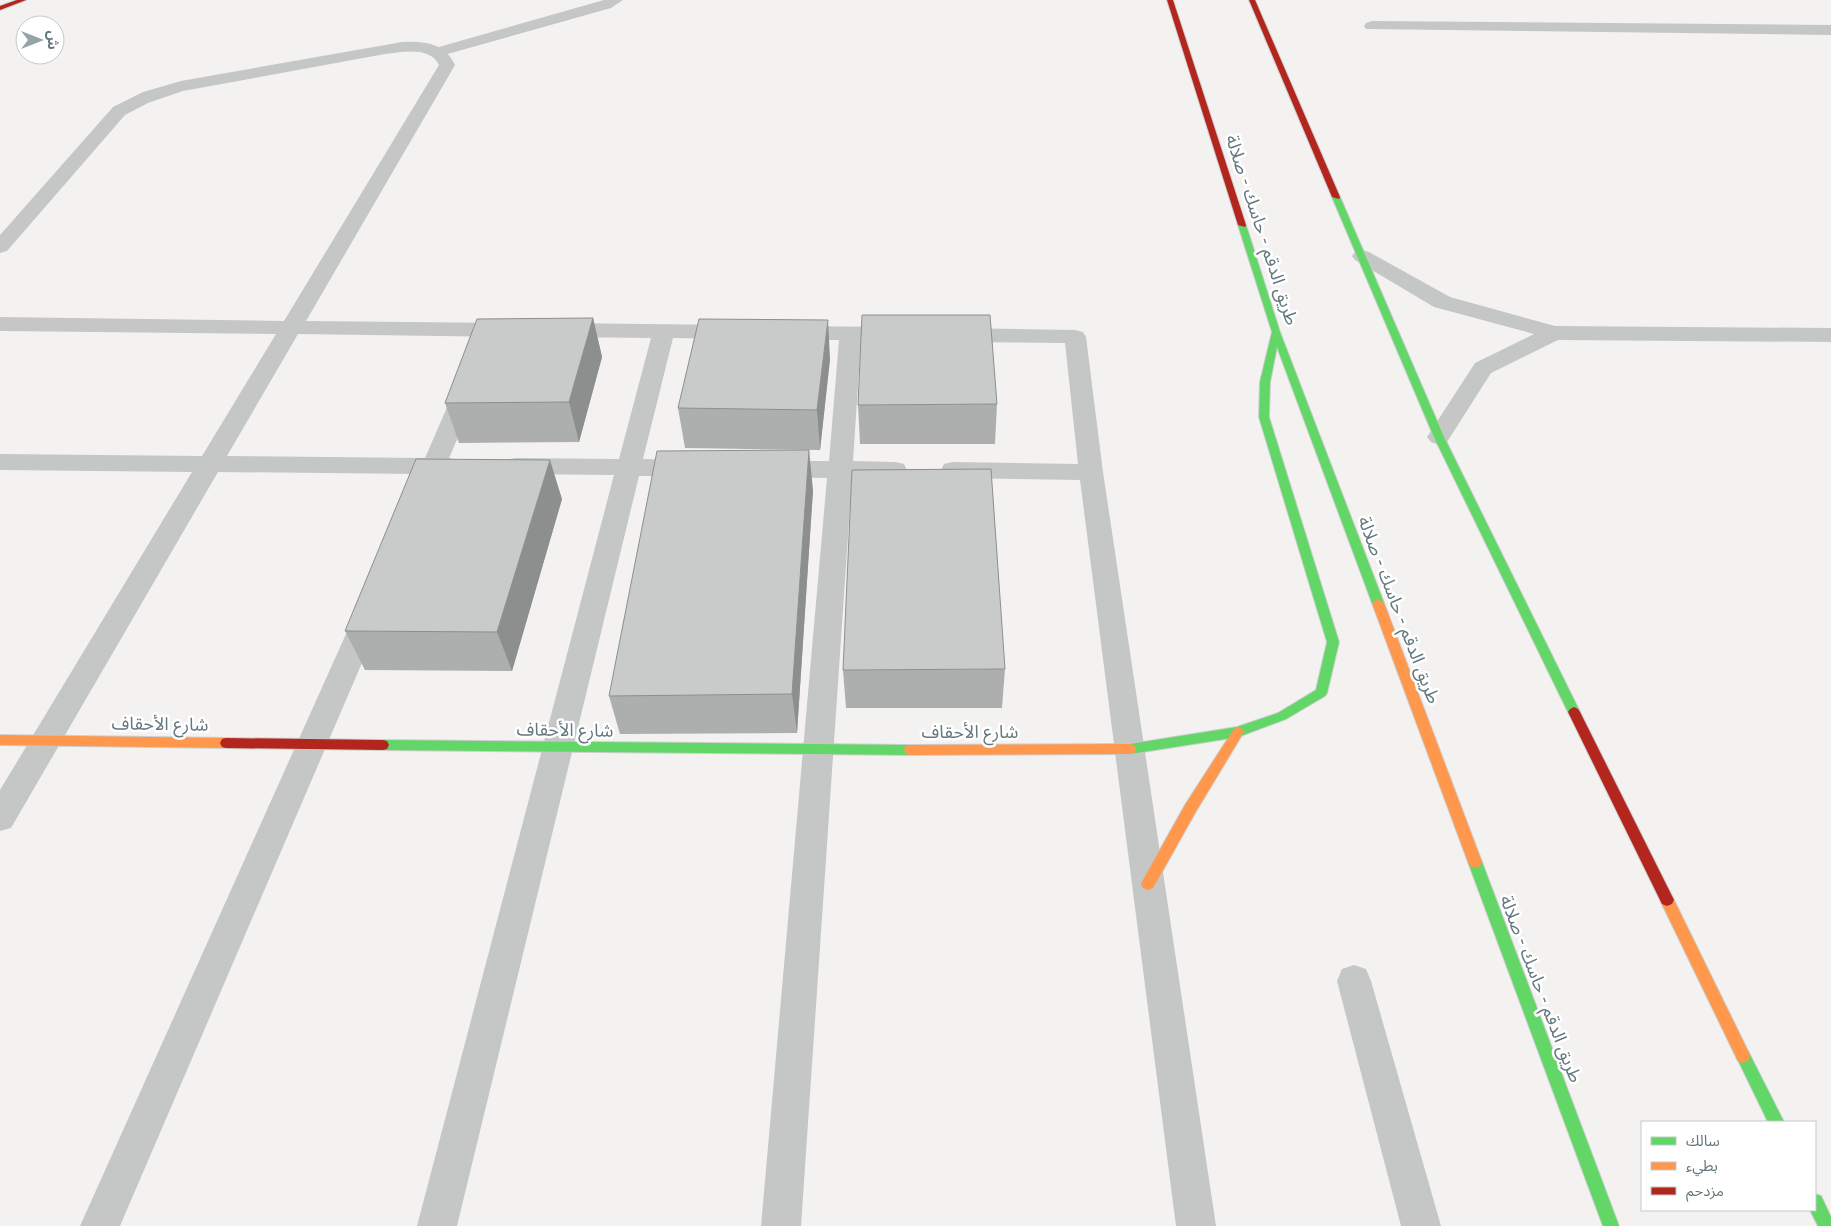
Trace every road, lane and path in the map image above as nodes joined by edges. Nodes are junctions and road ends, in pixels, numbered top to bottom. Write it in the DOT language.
graph roads {
  1 [pos="23,0"];
  2 [pos="616,0"];
  3 [pos="1170,0"];
  4 [pos="1252,0"];
  5 [pos="0,8"];
  6 [pos="1372,26"];
  7 [pos="1831,30"];
  8 [pos="438,52"];
  9 [pos="0,246"];
  10 [pos="1362,256"];
  11 [pos="0,324"];
  12 [pos="291,327"];
  13 [pos="493,330"];
  14 [pos="663,332"];
  15 [pos="1276,332"];
  16 [pos="851,333"];
  17 [pos="1554,333"];
  18 [pos="1831,335"];
  19 [pos="1439,437"];
  20 [pos="0,462"];
  21 [pos="210,464"];
  22 [pos="433,466"];
  23 [pos="628,467"];
  24 [pos="715,468"];
  25 [pos="754,469"];
  26 [pos="840,469"];
  27 [pos="1091,472"];
  28 [pos="418,502"];
  29 [pos="378,591"];
  30 [pos="1238,732"];
  31 [pos="0,740"];
  32 [pos="46,740"];
  33 [pos="312,743"];
  34 [pos="558,747"];
  35 [pos="1130,749"];
  36 [pos="818,750"];
  37 [pos="0,818"];
  38 [pos="1148,884"];
  39 [pos="1354,980"];
  40 [pos="1776,1121"];
  41 [pos="1816,1204"];
  42 [pos="100,1226"];
  43 [pos="437,1226"];
  44 [pos="781,1226"];
  45 [pos="1196,1226"];
  46 [pos="1421,1226"];
  47 [pos="1611,1226"];
  48 [pos="1827,1226"];
  1 -- 5 [label="main road"];
  2 -- 8 [label="street"];
  3 -- 15 [label="main road, طريق الدقم - حاسك - صلالة"];
  4 -- 10 [label="main road"];
  6 -- 7 [label="street"];
  8 -- 9 [label="street"];
  8 -- 12 [label="street"];
  10 -- 17 [label="street"];
  10 -- 19 [label="main road"];
  11 -- 12 [label="street"];
  12 -- 13 [label="street"];
  12 -- 21 [label="street"];
  13 -- 14 [label="street"];
  13 -- 22 [label="street"];
  14 -- 16 [label="street"];
  14 -- 23 [label="street"];
  15 -- 30 [label="main road, شارع الأحقاف"];
  15 -- 47 [label="main road, طريق الدقم - حاسك - صلالة"];
  16 -- 26 [label="street"];
  16 -- 27 [label="street"];
  17 -- 18 [label="street"];
  17 -- 19 [label="street"];
  19 -- 40 [label="main road"];
  20 -- 21 [label="street"];
  21 -- 22 [label="street"];
  21 -- 32 [label="street"];
  22 -- 23 [label="street"];
  22 -- 28 [label="street"];
  23 -- 24 [label="street"];
  23 -- 34 [label="street"];
  25 -- 26 [label="street"];
  26 -- 27 [label="street"];
  26 -- 36 [label="street"];
  27 -- 35 [label="street"];
  29 -- 33 [label="street"];
  30 -- 35 [label="main road, شارع الأحقاف"];
  30 -- 38 [label="main road"];
  31 -- 32 [label="main road, شارع الأحقاف"];
  32 -- 33 [label="main road, شارع الأحقاف"];
  32 -- 37 [label="street"];
  33 -- 34 [label="main road, شارع الأحقاف"];
  33 -- 42 [label="street"];
  34 -- 36 [label="main road, شارع الأحقاف"];
  34 -- 43 [label="street"];
  35 -- 36 [label="main road, شارع الأحقاف"];
  35 -- 38 [label="street"];
  36 -- 44 [label="street"];
  38 -- 45 [label="street"];
  39 -- 46 [label="street"];
  41 -- 48 [label="main road"];
}
